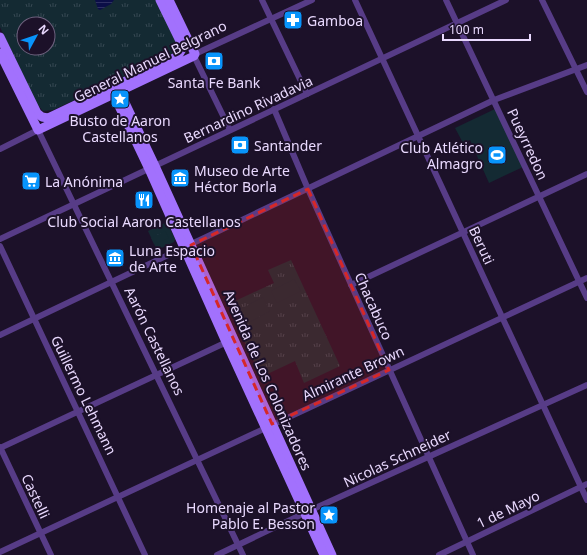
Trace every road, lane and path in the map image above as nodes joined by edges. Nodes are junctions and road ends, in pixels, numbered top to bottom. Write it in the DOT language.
graph roads {
  1 [pos="160,0"];
  2 [pos="169,0"];
  3 [pos="262,0"];
  4 [pos="312,0"];
  5 [pos="355,0"];
  6 [pos="446,0"];
  7 [pos="506,0"];
  8 [pos="542,0"];
  9 [pos="271,19"];
  10 [pos="457,23"];
  11 [pos="0,37"];
  12 [pos="2,51"];
  13 [pos="194,55"];
  14 [pos="382,58"];
  15 [pos="587,65"];
  16 [pos="576,70"];
  17 [pos="115,90"];
  18 [pos="587,92"];
  19 [pos="307,94"];
  20 [pos="494,100"];
  21 [pos="274,109"];
  22 [pos="37,113"];
  23 [pos="38,130"];
  24 [pos="230,130"];
  25 [pos="418,136"];
  26 [pos="0,149"];
  27 [pos="152,167"];
  28 [pos="587,174"];
  29 [pos="308,189"];
  30 [pos="539,196"];
  31 [pos="74,204"];
  32 [pos="463,232"];
  33 [pos="0,239"];
  34 [pos="0,246"];
  35 [pos="188,247"];
  36 [pos="587,278"];
  37 [pos="579,281"];
  38 [pos="111,282"];
  39 [pos="351,285"];
  40 [pos="587,298"];
  41 [pos="502,317"];
  42 [pos="34,318"];
  43 [pos="0,335"];
  44 [pos="230,341"];
  45 [pos="389,370"];
  46 [pos="156,374"];
  47 [pos="587,384"];
  48 [pos="542,404"];
  49 [pos="79,411"];
  50 [pos="269,426"];
  51 [pos="0,448"];
  52 [pos="429,457"];
  53 [pos="197,460"];
  54 [pos="587,484"];
  55 [pos="580,487"];
  56 [pos="120,496"];
  57 [pos="587,500"];
  58 [pos="308,511"];
  59 [pos="41,533"];
  60 [pos="467,542"];
  61 [pos="239,545"];
  62 [pos="0,552"];
  63 [pos="51,555"];
  64 [pos="146,555"];
  65 [pos="217,555"];
  66 [pos="243,555"];
  67 [pos="324,555"];
  68 [pos="332,555"];
  69 [pos="439,555"];
  70 [pos="473,555"];
  1 -- 17 [label="main road, General Manuel Belgrano"];
  2 -- 13 [label="main road"];
  3 -- 9 [label="street"];
  4 -- 9 [label="street, General Manuel Belgrano"];
  5 -- 14 [label="street, Beruti"];
  6 -- 10 [label="street, Pueyrredon"];
  7 -- 10 [label="street, Bernardino Rivadavia"];
  8 -- 16 [label="street"];
  9 -- 13 [label="street, General Manuel Belgrano"];
  9 -- 19 [label="street"];
  10 -- 14 [label="street, Bernardino Rivadavia"];
  10 -- 20 [label="street, Pueyrredon"];
  11 -- 12 [label="main road, Aarón Castellanos"];
  12 -- 22 [label="main road, Aarón Castellanos"];
  12 -- 23 [label="main road, Aarón Castellanos"];
  13 -- 17 [label="main road, General Manuel Belgrano"];
  13 -- 24 [label="street"];
  14 -- 19 [label="street, Bernardino Rivadavia"];
  14 -- 25 [label="street, Beruti"];
  15 -- 16 [label="street"];
  16 -- 18 [label="street"];
  16 -- 20 [label="street"];
  17 -- 22 [label="main road, General Manuel Belgrano"];
  17 -- 23 [label="main road, General Manuel Belgrano"];
  17 -- 27 [label="main road, Avenida de Los Colonizadores"];
  19 -- 21 [label="street, Bernardino Rivadavia"];
  20 -- 25 [label="street"];
  20 -- 30 [label="street, Pueyrredon"];
  21 -- 24 [label="street, Bernardino Rivadavia"];
  21 -- 29 [label="street, Chacabuco"];
  23 -- 26 [label="street, General Manuel Belgrano"];
  23 -- 31 [label="street, Aarón Castellanos"];
  24 -- 27 [label="street, Bernardino Rivadavia"];
  25 -- 29 [label="street"];
  25 -- 32 [label="street, Beruti"];
  27 -- 31 [label="street, Bernardino Rivadavia"];
  27 -- 35 [label="main road, Avenida de Los Colonizadores"];
  28 -- 30 [label="street"];
  29 -- 35 [label="street"];
  29 -- 39 [label="street, Chacabuco"];
  30 -- 32 [label="street"];
  30 -- 37 [label="street, Pueyrredon"];
  31 -- 33 [label="street, Bernardino Rivadavia"];
  31 -- 38 [label="street, Aarón Castellanos"];
  32 -- 39 [label="street"];
  32 -- 41 [label="street, Beruti"];
  34 -- 42 [label="street, Guillermo Lehmann"];
  35 -- 38 [label="street"];
  35 -- 44 [label="main road, Avenida de Los Colonizadores"];
  36 -- 37 [label="street, Almirante Brown"];
  37 -- 40 [label="street, Pueyrredon"];
  37 -- 41 [label="street, Almirante Brown"];
  38 -- 42 [label="street"];
  38 -- 46 [label="street, Aarón Castellanos"];
  39 -- 45 [label="street, Chacabuco"];
  41 -- 45 [label="street, Almirante Brown"];
  41 -- 48 [label="street, Beruti"];
  42 -- 43 [label="street"];
  42 -- 49 [label="street, Guillermo Lehmann"];
  44 -- 46 [label="street"];
  44 -- 50 [label="main road, Avenida de Los Colonizadores"];
  45 -- 50 [label="street, Almirante Brown"];
  45 -- 52 [label="street, Chacabuco"];
  46 -- 49 [label="street"];
  46 -- 53 [label="street, Aarón Castellanos"];
  47 -- 48 [label="street, Nicolas Schneider"];
  48 -- 52 [label="street, Nicolas Schneider"];
  48 -- 55 [label="street, Beruti"];
  49 -- 51 [label="street"];
  49 -- 56 [label="street, Guillermo Lehmann"];
  50 -- 53 [label="street, Almirante Brown"];
  50 -- 58 [label="main road, Avenida de Los Colonizadores"];
  51 -- 59 [label="street, Castelli"];
  52 -- 58 [label="street, Nicolas Schneider"];
  52 -- 60 [label="street, Chacabuco"];
  53 -- 56 [label="street, Almirante Brown"];
  53 -- 61 [label="street, Aarón Castellanos"];
  54 -- 55 [label="street, 1 de Mayo"];
  55 -- 57 [label="street, Beruti"];
  55 -- 60 [label="street, 1 de Mayo"];
  56 -- 59 [label="street, Almirante Brown"];
  56 -- 64 [label="street, Guillermo Lehmann"];
  58 -- 61 [label="street, Nicolas Schneider"];
  58 -- 67 [label="main road, Avenida de Los Colonizadores"];
  58 -- 68 [label="main road, Avenida de Los Colonizadores"];
  59 -- 62 [label="street, Almirante Brown"];
  59 -- 63 [label="street, Castelli"];
  60 -- 69 [label="street, 1 de Mayo"];
  60 -- 70 [label="street, Chacabuco"];
  61 -- 65 [label="street, Nicolas Schneider"];
  61 -- 66 [label="street, Aarón Castellanos"];
}
